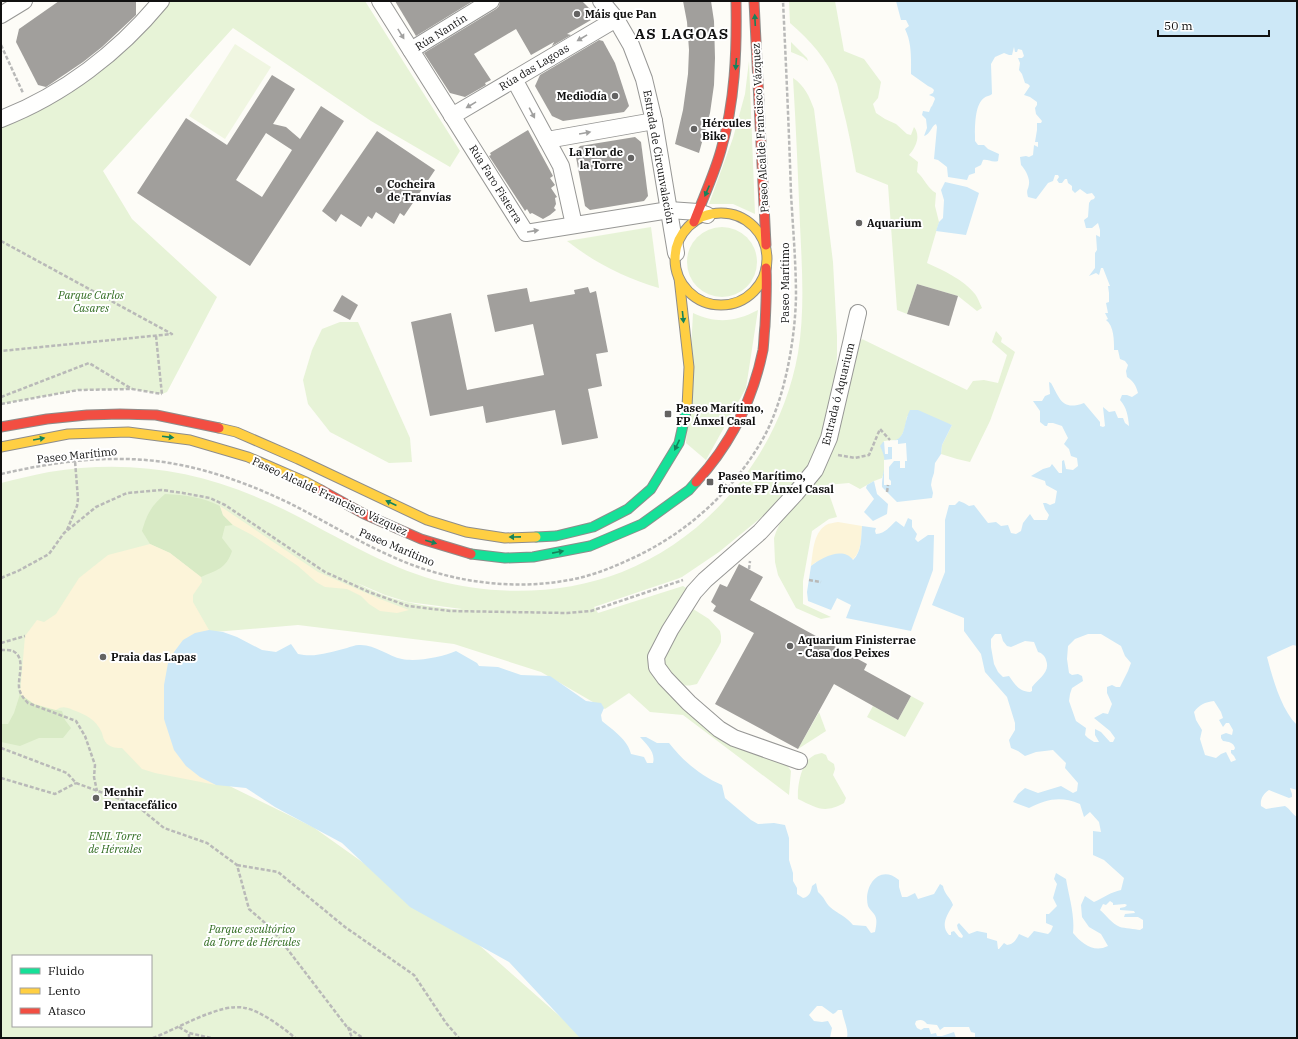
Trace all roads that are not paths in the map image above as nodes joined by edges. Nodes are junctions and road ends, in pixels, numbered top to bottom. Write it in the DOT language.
graph roads {
  1 [pos="24,1"];
  2 [pos="161,1"];
  3 [pos="380,1"];
  4 [pos="491,1"];
  5 [pos="601,1"];
  6 [pos="730,1"];
  7 [pos="736,1"];
  8 [pos="754,1"];
  9 [pos="1,15"];
  10 [pos="616,19"];
  11 [pos="737,26"];
  12 [pos="411,50"];
  13 [pos="514,79"];
  14 [pos="452,116"];
  15 [pos="1,119"];
  16 [pos="654,121"];
  17 [pos="547,140"];
  18 [pos="669,210"];
  19 [pos="700,217"];
  20 [pos="574,225"];
  21 [pos="676,253"];
  22 [pos="767,255"];
  23 [pos="766,268"];
  24 [pos="679,278"];
  25 [pos="858,313"];
  26 [pos="1,427"];
  27 [pos="1,447"];
  28 [pos="799,761"];
  1 -- 9 [label="street"];
  2 -- 15 [label="street"];
  3 -- 12 [label="street, Rúa Faro Fisterra, one-way"];
  4 -- 12 [label="street, Rúa Nantín"];
  5 -- 10 [label="street, Estrada de Circunvalación"];
  6 -- 11 [label="street, Paseo Alcalde Francisco Vázquez"];
  7 -- 11 [label="main road, Paseo Alcalde Francisco Vázquez"];
  22 -- 8 [label="main road, Paseo Alcalde Francisco Vázquez, one-way"];
  10 -- 13 [label="street, Rúa das Lagoas, one-way"];
  10 -- 16 [label="street, Estrada de Circunvalación"];
  11 -- 19 [label="main road, Paseo Alcalde Francisco Vázquez, one-way"];
  12 -- 14 [label="street, Rúa Faro Fisterra"];
  13 -- 14 [label="street, Rúa das Lagoas, one-way"];
  13 -- 17 [label="street, one-way"];
  14 -- 20 [label="street, Rúa Faro Fisterra, one-way"];
  17 -- 16 [label="street, one-way"];
  16 -- 18 [label="street, Estrada de Circunvalación"];
  17 -- 20 [label="street"];
  18 -- 19 [label="street, Rúa Faro Fisterra"];
  18 -- 20 [label="street, Rúa Faro Fisterra"];
  18 -- 21 [label="street, Estrada de Circunvalación"];
  19 -- 21 [label="main road"];
  19 -- 22 [label="main road"];
  21 -- 24 [label="main road"];
  22 -- 23 [label="main road"];
  23 -- 24 [label="main road"];
  27 -- 23 [label="main road, Paseo Alcalde Francisco Vázquez, one-way"];
  24 -- 26 [label="main road, Paseo Alcalde Francisco Vázquez, one-way"];
  25 -- 28 [label="street, Entrada ó Aquarium"];
}
